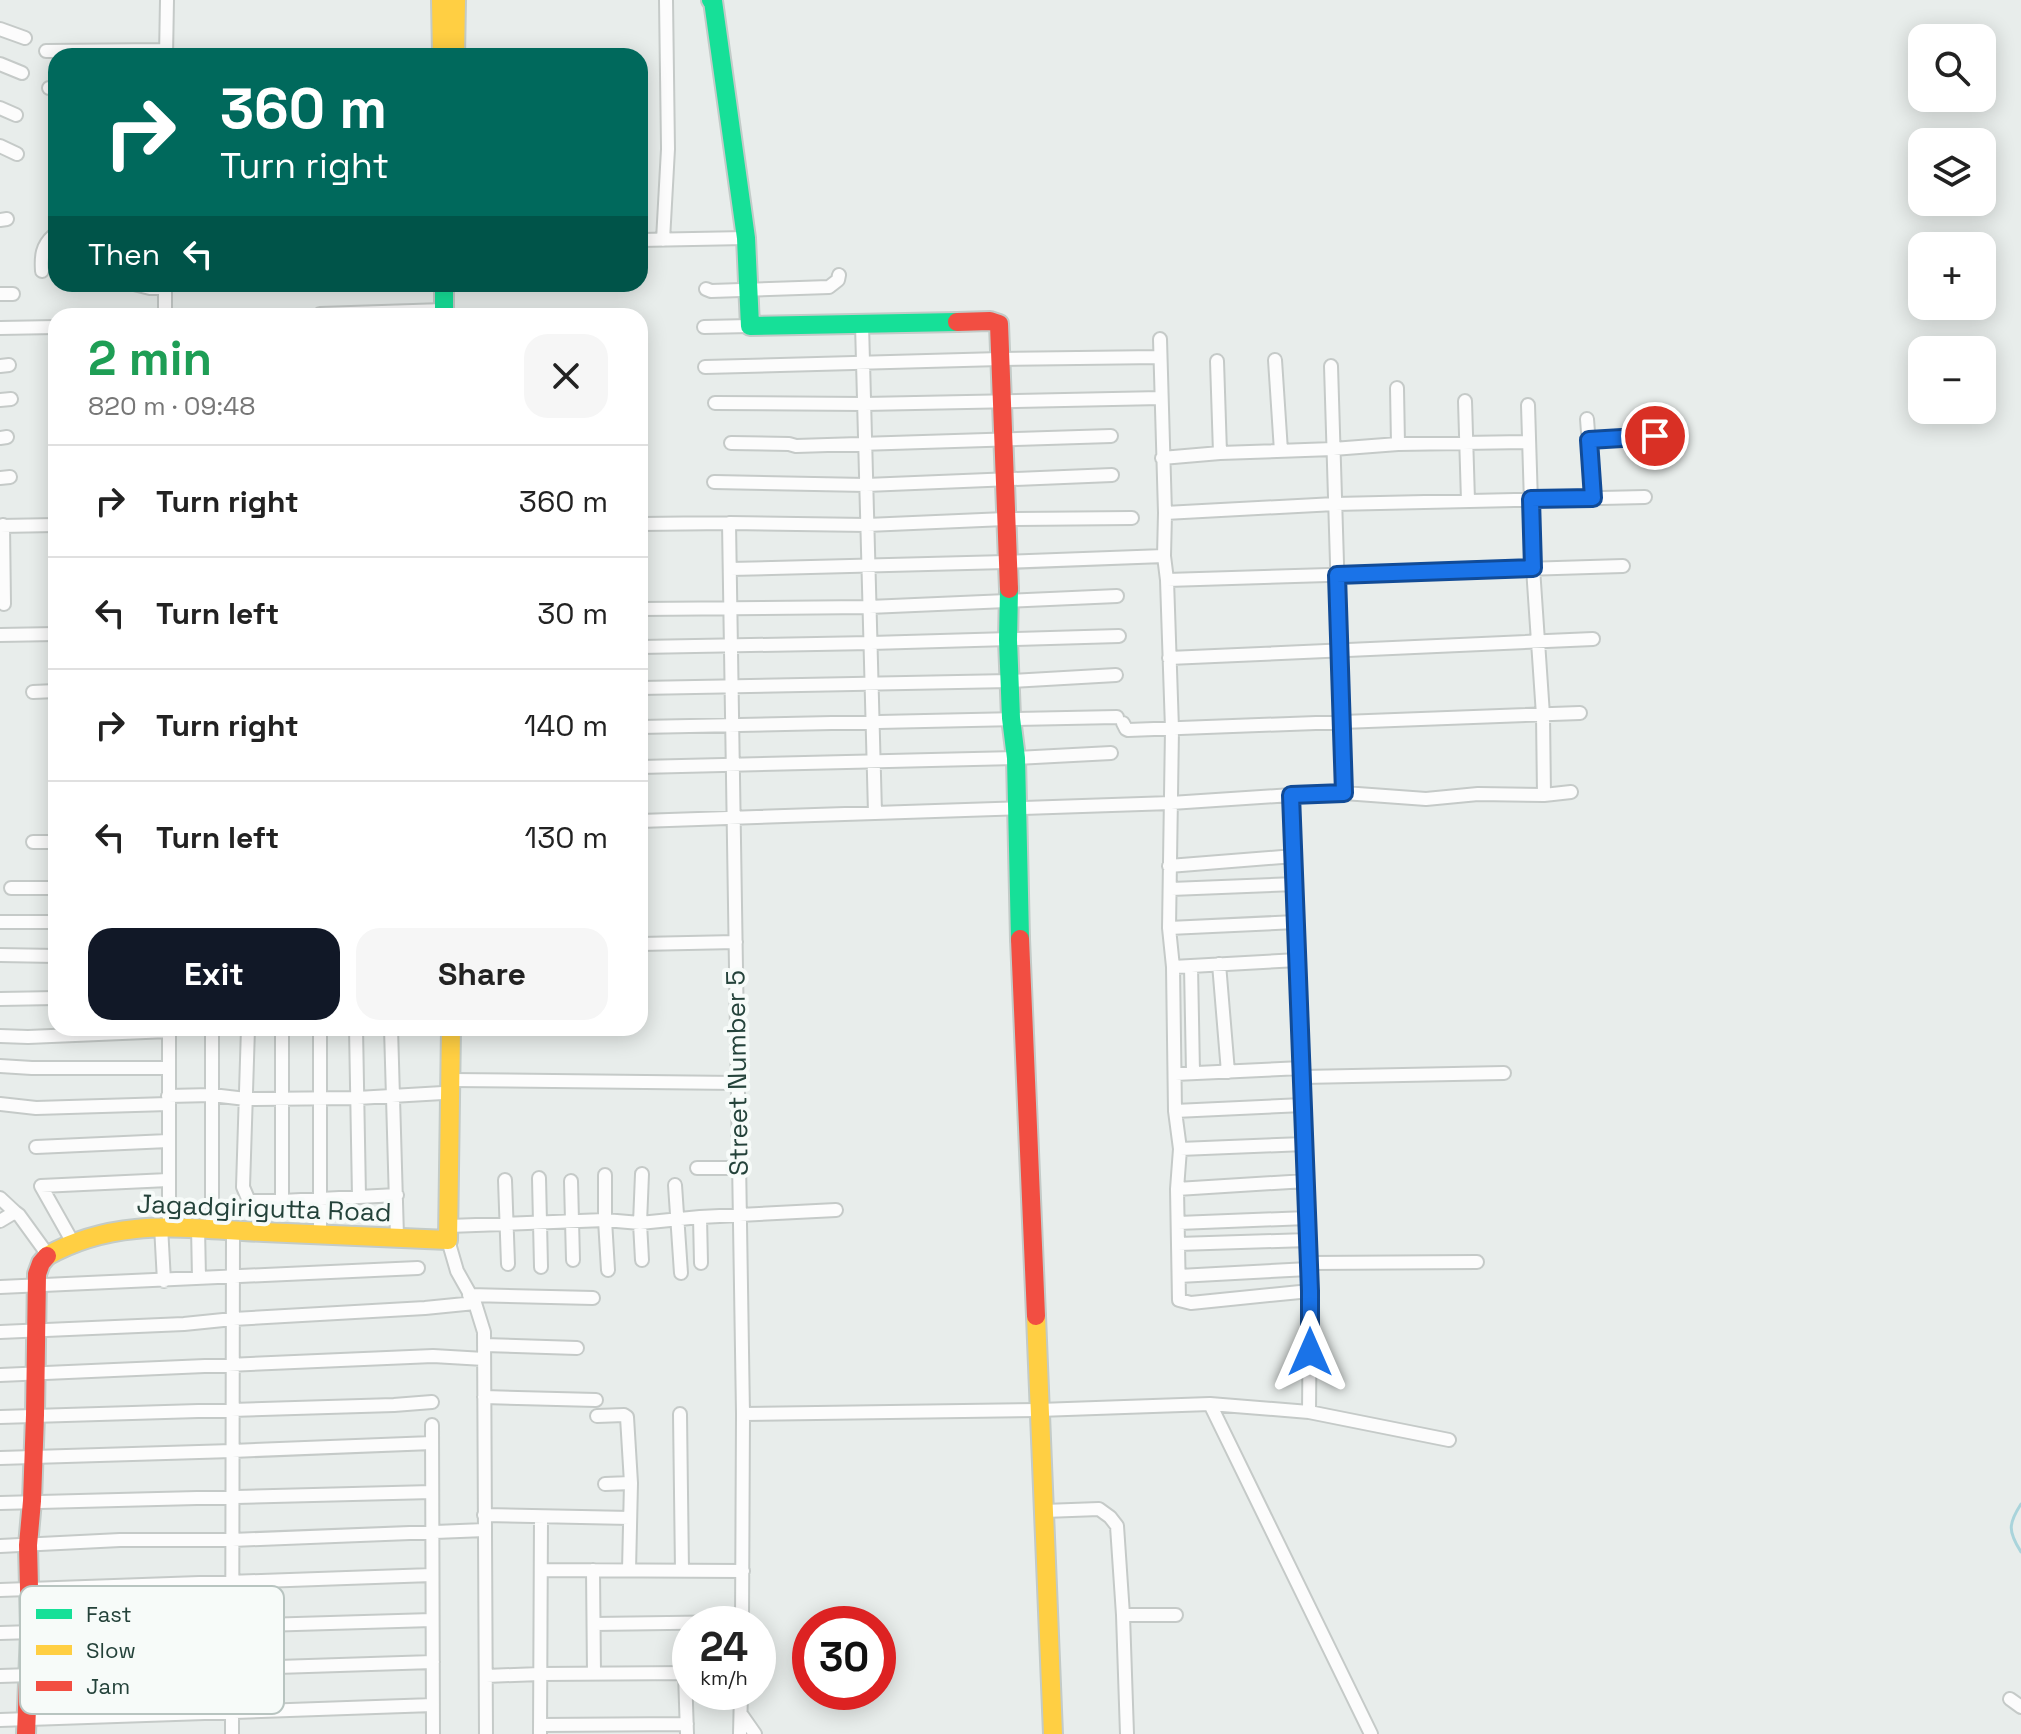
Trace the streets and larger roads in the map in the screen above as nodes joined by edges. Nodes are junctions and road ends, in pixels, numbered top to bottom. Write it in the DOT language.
graph roads {
  1 [pos="167,0"];
  2 [pos="441,0"];
  3 [pos="456,0"];
  4 [pos="666,0"];
  5 [pos="711,0"];
  6 [pos="0,29"];
  7 [pos="25,38"];
  8 [pos="166,48"];
  9 [pos="442,48"];
  10 [pos="455,48"];
  11 [pos="0,64"];
  12 [pos="22,73"];
  13 [pos="0,108"];
  14 [pos="16,115"];
  15 [pos="0,146"];
  16 [pos="17,154"];
  17 [pos="746,238"];
  18 [pos="48,240"];
  19 [pos="648,240"];
  20 [pos="663,240"];
  21 [pos="42,271"];
  22 [pos="839,275"];
  23 [pos="748,288"];
  24 [pos="706,289"];
  25 [pos="862,324"];
  26 [pos="750,326"];
  27 [pos="48,327"];
  28 [pos="704,327"];
  29 [pos="0,328"];
  30 [pos="1160,339"];
  31 [pos="1160,357"];
  32 [pos="1000,359"];
  33 [pos="1275,360"];
  34 [pos="1217,361"];
  35 [pos="863,362"];
  36 [pos="1331,366"];
  37 [pos="705,367"];
  38 [pos="1397,388"];
  39 [pos="1161,398"];
  40 [pos="1002,401"];
  41 [pos="1465,401"];
  42 [pos="715,403"];
  43 [pos="864,404"];
  44 [pos="1528,405"];
  45 [pos="1587,419"];
  46 [pos="1111,436"];
  47 [pos="1655,436"];
  48 [pos="1589,440"];
  49 [pos="1004,441"];
  50 [pos="1529,442"];
  51 [pos="731,443"];
  52 [pos="865,443"];
  53 [pos="1466,443"];
  54 [pos="1398,444"];
  55 [pos="1333,449"];
  56 [pos="1281,451"];
  57 [pos="1220,453"];
  58 [pos="1162,458"];
  59 [pos="1112,475"];
  60 [pos="1004,479"];
  61 [pos="714,482"];
  62 [pos="866,485"];
  63 [pos="1645,497"];
  64 [pos="1593,498"];
  65 [pos="1531,499"];
  66 [pos="1468,501"];
  67 [pos="1335,504"];
  68 [pos="1165,513"];
  69 [pos="1132,518"];
  70 [pos="1005,519"];
  71 [pos="729,523"];
  72 [pos="648,524"];
  73 [pos="48,525"];
  74 [pos="867,525"];
  75 [pos="2,526"];
  76 [pos="1164,556"];
  77 [pos="1006,562"];
  78 [pos="868,566"];
  79 [pos="1623,566"];
  80 [pos="1533,568"];
  81 [pos="730,569"];
  82 [pos="1337,575"];
  83 [pos="1167,580"];
  84 [pos="1117,596"];
  85 [pos="1009,600"];
  86 [pos="4,604"];
  87 [pos="869,607"];
  88 [pos="730,608"];
  89 [pos="648,609"];
  90 [pos="48,634"];
  91 [pos="0,635"];
  92 [pos="1119,636"];
  93 [pos="1593,639"];
  94 [pos="1008,640"];
  95 [pos="1538,642"];
  96 [pos="870,643"];
  97 [pos="731,645"];
  98 [pos="648,647"];
  99 [pos="1339,649"];
  100 [pos="1169,658"];
  101 [pos="1116,675"];
  102 [pos="1010,681"];
  103 [pos="871,683"];
  104 [pos="731,686"];
  105 [pos="648,688"];
  106 [pos="48,691"];
  107 [pos="33,692"];
  108 [pos="1580,713"];
  109 [pos="1543,715"];
  110 [pos="1011,718"];
  111 [pos="872,722"];
  112 [pos="1342,722"];
  113 [pos="733,725"];
  114 [pos="648,727"];
  115 [pos="1172,729"];
  116 [pos="1111,753"];
  117 [pos="1016,758"];
  118 [pos="873,761"];
  119 [pos="732,765"];
  120 [pos="648,767"];
  121 [pos="1571,792"];
  122 [pos="1344,793"];
  123 [pos="1291,795"];
  124 [pos="1544,795"];
  125 [pos="1171,803"];
  126 [pos="1017,808"];
  127 [pos="875,813"];
  128 [pos="733,819"];
  129 [pos="648,821"];
  130 [pos="33,842"];
  131 [pos="48,842"];
  132 [pos="1294,856"];
  133 [pos="1169,866"];
  134 [pos="1295,884"];
  135 [pos="11,888"];
  136 [pos="48,888"];
  137 [pos="1171,889"];
  138 [pos="0,922"];
  139 [pos="48,922"];
  140 [pos="1296,922"];
  141 [pos="1169,928"];
  142 [pos="736,942"];
  143 [pos="648,944"];
  144 [pos="0,955"];
  145 [pos="48,956"];
  146 [pos="1298,960"];
  147 [pos="1219,964"];
  148 [pos="1191,966"];
  149 [pos="1173,967"];
  150 [pos="48,998"];
  151 [pos="0,999"];
  152 [pos="0,1036"];
  153 [pos="48,1036"];
  154 [pos="169,1036"];
  155 [pos="212,1036"];
  156 [pos="248,1036"];
  157 [pos="282,1036"];
  158 [pos="320,1036"];
  159 [pos="356,1036"];
  160 [pos="391,1036"];
  161 [pos="444,1036"];
  162 [pos="450,1036"];
  163 [pos="0,1066"];
  164 [pos="169,1068"];
  165 [pos="1193,1072"];
  166 [pos="1228,1072"];
  167 [pos="1302,1072"];
  168 [pos="1504,1073"];
  169 [pos="1175,1074"];
  170 [pos="737,1083"];
  171 [pos="447,1087"];
  172 [pos="212,1095"];
  173 [pos="394,1095"];
  174 [pos="282,1098"];
  175 [pos="320,1098"];
  176 [pos="357,1098"];
  177 [pos="246,1099"];
  178 [pos="168,1100"];
  179 [pos="0,1104"];
  180 [pos="1303,1105"];
  181 [pos="1175,1111"];
  182 [pos="168,1141"];
  183 [pos="1304,1144"];
  184 [pos="36,1147"];
  185 [pos="1180,1149"];
  186 [pos="697,1168"];
  187 [pos="738,1168"];
  188 [pos="642,1174"];
  189 [pos="605,1175"];
  190 [pos="539,1178"];
  191 [pos="168,1180"];
  192 [pos="505,1180"];
  193 [pos="571,1181"];
  194 [pos="1306,1181"];
  195 [pos="675,1185"];
  196 [pos="1177,1189"];
  197 [pos="397,1195"];
  198 [pos="359,1197"];
  199 [pos="0,1198"];
  200 [pos="321,1199"];
  201 [pos="282,1201"];
  202 [pos="836,1210"];
  203 [pos="15,1212"];
  204 [pos="739,1214"];
  205 [pos="700,1217"];
  206 [pos="1307,1218"];
  207 [pos="605,1220"];
  208 [pos="677,1220"];
  209 [pos="0,1221"];
  210 [pos="506,1222"];
  211 [pos="539,1222"];
  212 [pos="572,1222"];
  213 [pos="640,1223"];
  214 [pos="1178,1223"];
  215 [pos="165,1226"];
  216 [pos="205,1228"];
  217 [pos="233,1231"];
  218 [pos="320,1234"];
  219 [pos="445,1235"];
  220 [pos="397,1237"];
  221 [pos="1308,1240"];
  222 [pos="72,1241"];
  223 [pos="1178,1244"];
  224 [pos="48,1255"];
  225 [pos="573,1260"];
  226 [pos="642,1260"];
  227 [pos="1477,1262"];
  228 [pos="701,1263"];
  229 [pos="508,1264"];
  230 [pos="1309,1266"];
  231 [pos="541,1267"];
  232 [pos="418,1268"];
  233 [pos="608,1270"];
  234 [pos="681,1273"];
  235 [pos="1179,1276"];
  236 [pos="232,1277"];
  237 [pos="199,1278"];
  238 [pos="164,1281"];
  239 [pos="36,1286"];
  240 [pos="0,1287"];
  241 [pos="1310,1291"];
  242 [pos="593,1298"];
  243 [pos="472,1299"];
  244 [pos="233,1319"];
  245 [pos="35,1330"];
  246 [pos="0,1332"];
  247 [pos="577,1348"];
  248 [pos="484,1352"];
  249 [pos="232,1365"];
  250 [pos="34,1373"];
  251 [pos="0,1375"];
  252 [pos="484,1397"];
  253 [pos="596,1400"];
  254 [pos="432,1402"];
  255 [pos="1210,1404"];
  256 [pos="232,1410"];
  257 [pos="1039,1410"];
  258 [pos="1309,1412"];
  259 [pos="680,1414"];
  260 [pos="743,1414"];
  261 [pos="35,1415"];
  262 [pos="597,1416"];
  263 [pos="0,1417"];
  264 [pos="432,1425"];
  265 [pos="1449,1440"];
  266 [pos="432,1443"];
  267 [pos="232,1451"];
  268 [pos="33,1455"];
  269 [pos="0,1458"];
  270 [pos="631,1483"];
  271 [pos="605,1484"];
  272 [pos="432,1492"];
  273 [pos="232,1496"];
  274 [pos="32,1501"];
  275 [pos="0,1503"];
  276 [pos="1044,1511"];
  277 [pos="484,1515"];
  278 [pos="541,1517"];
  279 [pos="630,1518"];
  280 [pos="485,1530"];
  281 [pos="432,1532"];
  282 [pos="232,1540"];
  283 [pos="28,1545"];
  284 [pos="0,1546"];
  285 [pos="541,1570"];
  286 [pos="593,1570"];
  287 [pos="629,1570"];
  288 [pos="682,1571"];
  289 [pos="743,1571"];
  290 [pos="432,1575"];
  291 [pos="232,1581"];
  292 [pos="28,1586"];
  293 [pos="86,1586"];
  294 [pos="232,1586"];
  295 [pos="20,1589"];
  296 [pos="0,1590"];
  297 [pos="742,1606"];
  298 [pos="1123,1615"];
  299 [pos="1176,1615"];
  300 [pos="432,1620"];
  301 [pos="672,1623"];
  302 [pos="284,1624"];
  303 [pos="594,1624"];
  304 [pos="20,1632"];
  305 [pos="0,1633"];
  306 [pos="433,1662"];
  307 [pos="284,1666"];
  308 [pos="672,1673"];
  309 [pos="540,1674"];
  310 [pos="594,1674"];
  311 [pos="20,1675"];
  312 [pos="0,1676"];
  313 [pos="486,1676"];
  314 [pos="2010,1699"];
  315 [pos="433,1705"];
  316 [pos="2021,1707"];
  317 [pos="284,1710"];
  318 [pos="740,1710"];
  319 [pos="203,1714"];
  320 [pos="740,1714"];
  321 [pos="0,1720"];
  322 [pos="26,1726"];
  323 [pos="635,1729"];
  324 [pos="687,1729"];
  325 [pos="540,1730"];
  326 [pos="433,1734"];
  327 [pos="486,1734"];
  328 [pos="740,1734"];
  329 [pos="755,1734"];
  330 [pos="1053,1734"];
  331 [pos="1127,1734"];
  332 [pos="1371,1734"];
  1 -- 8 [label="street"];
  2 -- 9 [label="street"];
  3 -- 10 [label="street"];
  4 -- 20 [label="street"];
  5 -- 17 [label="street"];
  6 -- 7 [label="street"];
  11 -- 12 [label="street"];
  13 -- 14 [label="street"];
  15 -- 16 [label="street"];
  17 -- 20 [label="street"];
  17 -- 23 [label="street"];
  18 -- 21 [label="street"];
  19 -- 20 [label="street"];
  22 -- 23 [label="street"];
  23 -- 24 [label="street"];
  23 -- 26 [label="street"];
  25 -- 26 [label="street"];
  25 -- 32 [label="street"];
  25 -- 35 [label="street"];
  26 -- 28 [label="street"];
  27 -- 29 [label="street"];
  30 -- 31 [label="street"];
  31 -- 32 [label="street"];
  31 -- 39 [label="street"];
  32 -- 35 [label="street"];
  32 -- 40 [label="street"];
  33 -- 56 [label="street"];
  34 -- 57 [label="street"];
  35 -- 37 [label="street"];
  35 -- 43 [label="street"];
  36 -- 55 [label="street"];
  38 -- 54 [label="street"];
  39 -- 40 [label="street"];
  39 -- 58 [label="street"];
  40 -- 43 [label="street"];
  40 -- 49 [label="street"];
  41 -- 53 [label="street"];
  42 -- 43 [label="street"];
  43 -- 52 [label="street"];
  44 -- 50 [label="street"];
  45 -- 48 [label="street"];
  46 -- 49 [label="street"];
  47 -- 48 [label="street"];
  48 -- 64 [label="street"];
  49 -- 52 [label="street"];
  49 -- 60 [label="street"];
  50 -- 53 [label="street"];
  50 -- 65 [label="street"];
  51 -- 52 [label="street"];
  52 -- 62 [label="street"];
  53 -- 54 [label="street"];
  53 -- 66 [label="street"];
  54 -- 55 [label="street"];
  55 -- 56 [label="street"];
  55 -- 67 [label="street"];
  56 -- 57 [label="street"];
  57 -- 58 [label="street"];
  58 -- 68 [label="street"];
  59 -- 60 [label="street"];
  60 -- 62 [label="street"];
  60 -- 70 [label="street"];
  61 -- 62 [label="street"];
  62 -- 74 [label="street"];
  63 -- 64 [label="street"];
  64 -- 65 [label="street"];
  65 -- 66 [label="street"];
  65 -- 80 [label="street"];
  66 -- 67 [label="street"];
  67 -- 68 [label="street"];
  67 -- 82 [label="street"];
  68 -- 76 [label="street"];
  69 -- 70 [label="street"];
  70 -- 74 [label="street"];
  70 -- 77 [label="street"];
  71 -- 72 [label="street"];
  71 -- 74 [label="street"];
  71 -- 81 [label="street, Street Number 5"];
  73 -- 75 [label="street"];
  74 -- 78 [label="street"];
  75 -- 86 [label="street"];
  76 -- 77 [label="street"];
  76 -- 83 [label="street"];
  77 -- 78 [label="street"];
  77 -- 85 [label="street"];
  78 -- 81 [label="street"];
  78 -- 87 [label="street"];
  79 -- 80 [label="street"];
  80 -- 82 [label="street"];
  80 -- 95 [label="street"];
  81 -- 88 [label="street, Street Number 5"];
  82 -- 83 [label="street"];
  82 -- 99 [label="street"];
  83 -- 100 [label="street"];
  84 -- 85 [label="street"];
  85 -- 87 [label="street"];
  85 -- 94 [label="street"];
  87 -- 88 [label="street"];
  87 -- 96 [label="street"];
  88 -- 89 [label="street"];
  88 -- 97 [label="street, Street Number 5"];
  90 -- 91 [label="street"];
  92 -- 94 [label="street"];
  93 -- 95 [label="street"];
  94 -- 96 [label="street"];
  94 -- 102 [label="street"];
  95 -- 99 [label="street"];
  95 -- 109 [label="street"];
  96 -- 97 [label="street"];
  96 -- 103 [label="street"];
  97 -- 98 [label="street"];
  97 -- 104 [label="street, Street Number 5"];
  99 -- 100 [label="street"];
  99 -- 112 [label="street"];
  100 -- 115 [label="street"];
  101 -- 102 [label="street"];
  102 -- 103 [label="street"];
  102 -- 110 [label="street"];
  103 -- 104 [label="street"];
  103 -- 111 [label="street"];
  104 -- 105 [label="street"];
  104 -- 113 [label="street, Street Number 5"];
  106 -- 107 [label="street"];
  108 -- 109 [label="street"];
  109 -- 112 [label="street"];
  109 -- 124 [label="street"];
  110 -- 111 [label="street"];
  110 -- 115 [label="street"];
  110 -- 117 [label="street"];
  111 -- 113 [label="street"];
  111 -- 118 [label="street"];
  112 -- 115 [label="street"];
  112 -- 122 [label="street"];
  113 -- 114 [label="street"];
  113 -- 119 [label="street, Street Number 5"];
  115 -- 125 [label="street"];
  116 -- 117 [label="street"];
  117 -- 118 [label="street"];
  117 -- 126 [label="street"];
  118 -- 119 [label="street"];
  118 -- 127 [label="street"];
  119 -- 120 [label="street"];
  119 -- 128 [label="street, Street Number 5"];
  121 -- 124 [label="street"];
  122 -- 123 [label="street"];
  122 -- 124 [label="street"];
  123 -- 125 [label="street"];
  123 -- 132 [label="street"];
  125 -- 126 [label="street"];
  125 -- 133 [label="street"];
  126 -- 127 [label="street"];
  126 -- 257 [label="street"];
  127 -- 128 [label="street"];
  128 -- 129 [label="street"];
  128 -- 142 [label="street, Street Number 5"];
  130 -- 131 [label="street"];
  132 -- 133 [label="street"];
  132 -- 134 [label="street"];
  133 -- 137 [label="street"];
  134 -- 137 [label="street"];
  134 -- 140 [label="street"];
  135 -- 136 [label="street"];
  137 -- 141 [label="street"];
  138 -- 139 [label="street"];
  140 -- 141 [label="street"];
  140 -- 146 [label="street"];
  141 -- 149 [label="street"];
  142 -- 143 [label="street"];
  142 -- 170 [label="street, Street Number 5"];
  144 -- 145 [label="street"];
  146 -- 147 [label="street"];
  146 -- 167 [label="street"];
  147 -- 148 [label="street"];
  147 -- 166 [label="street"];
  148 -- 149 [label="street"];
  148 -- 165 [label="street"];
  149 -- 169 [label="street"];
  150 -- 151 [label="street"];
  152 -- 153 [label="street"];
  154 -- 164 [label="street"];
  155 -- 172 [label="street"];
  156 -- 177 [label="street"];
  157 -- 174 [label="street"];
  158 -- 175 [label="street"];
  159 -- 176 [label="street"];
  160 -- 173 [label="street"];
  161 -- 171 [label="street"];
  162 -- 171 [label="street"];
  163 -- 164 [label="street"];
  164 -- 178 [label="street"];
  165 -- 166 [label="street"];
  165 -- 169 [label="street"];
  166 -- 167 [label="street"];
  167 -- 168 [label="street"];
  167 -- 180 [label="street"];
  169 -- 181 [label="street"];
  170 -- 171 [label="street"];
  170 -- 187 [label="street, Street Number 5"];
  171 -- 173 [label="street"];
  171 -- 219 [label="street"];
  172 -- 177 [label="street"];
  172 -- 178 [label="street"];
  172 -- 216 [label="street"];
  173 -- 176 [label="street"];
  173 -- 197 [label="street"];
  174 -- 175 [label="street"];
  174 -- 177 [label="street"];
  174 -- 201 [label="street"];
  175 -- 176 [label="street"];
  175 -- 200 [label="street"];
  176 -- 198 [label="street"];
  177 -- 201 [label="street"];
  178 -- 179 [label="street"];
  178 -- 182 [label="street"];
  180 -- 181 [label="street"];
  180 -- 183 [label="street"];
  181 -- 185 [label="street"];
  182 -- 184 [label="street"];
  182 -- 191 [label="street"];
  183 -- 185 [label="street"];
  183 -- 194 [label="street"];
  185 -- 196 [label="street"];
  186 -- 187 [label="street"];
  187 -- 204 [label="street, Street Number 5"];
  188 -- 213 [label="street"];
  189 -- 207 [label="street"];
  190 -- 211 [label="street"];
  191 -- 215 [label="street"];
  191 -- 222 [label="street"];
  192 -- 210 [label="street"];
  193 -- 212 [label="street"];
  194 -- 196 [label="street"];
  194 -- 206 [label="street"];
  195 -- 208 [label="street"];
  196 -- 214 [label="street"];
  197 -- 198 [label="street"];
  197 -- 220 [label="street"];
  198 -- 200 [label="street"];
  199 -- 203 [label="street"];
  200 -- 201 [label="street"];
  200 -- 218 [label="street"];
  202 -- 204 [label="street"];
  203 -- 209 [label="street"];
  203 -- 224 [label="street"];
  204 -- 205 [label="street"];
  204 -- 260 [label="street, Street Number 5"];
  205 -- 208 [label="street"];
  205 -- 228 [label="street"];
  206 -- 214 [label="street"];
  206 -- 221 [label="street"];
  207 -- 212 [label="street"];
  207 -- 213 [label="street"];
  207 -- 233 [label="street"];
  208 -- 213 [label="street"];
  208 -- 234 [label="street"];
  210 -- 211 [label="street"];
  210 -- 219 [label="street"];
  210 -- 229 [label="street"];
  211 -- 212 [label="street"];
  211 -- 231 [label="street"];
  212 -- 225 [label="street"];
  213 -- 226 [label="street"];
  214 -- 223 [label="street"];
  215 -- 216 [label="street, Jagadgirigutta Road"];
  215 -- 222 [label="street, Jagadgirigutta Road"];
  215 -- 238 [label="street"];
  216 -- 217 [label="street, Jagadgirigutta Road"];
  216 -- 237 [label="street"];
  217 -- 218 [label="street, Jagadgirigutta Road"];
  217 -- 236 [label="street"];
  218 -- 220 [label="street, Jagadgirigutta Road"];
  219 -- 220 [label="street, Jagadgirigutta Road"];
  219 -- 243 [label="street"];
  221 -- 223 [label="street"];
  221 -- 230 [label="street"];
  222 -- 224 [label="street, Jagadgirigutta Road"];
  223 -- 235 [label="street"];
  224 -- 239 [label="street"];
  227 -- 230 [label="street"];
  230 -- 235 [label="street"];
  230 -- 241 [label="street"];
  232 -- 236 [label="street"];
  235 -- 241 [label="street"];
  236 -- 237 [label="street"];
  236 -- 244 [label="street"];
  237 -- 238 [label="street"];
  238 -- 239 [label="street"];
  239 -- 240 [label="street"];
  239 -- 245 [label="street"];
  241 -- 258 [label="street"];
  242 -- 243 [label="street"];
  243 -- 244 [label="street"];
  243 -- 248 [label="street"];
  244 -- 245 [label="street"];
  244 -- 249 [label="street"];
  245 -- 246 [label="street"];
  245 -- 250 [label="street"];
  247 -- 248 [label="street"];
  248 -- 249 [label="street"];
  248 -- 252 [label="street"];
  249 -- 250 [label="street"];
  249 -- 256 [label="street"];
  250 -- 251 [label="street"];
  250 -- 261 [label="street"];
  252 -- 253 [label="street"];
  252 -- 277 [label="street"];
  254 -- 256 [label="street"];
  255 -- 257 [label="street"];
  255 -- 258 [label="street"];
  255 -- 332 [label="street"];
  256 -- 261 [label="street"];
  256 -- 267 [label="street"];
  257 -- 260 [label="street"];
  257 -- 276 [label="street"];
  258 -- 265 [label="street"];
  259 -- 288 [label="street"];
  260 -- 289 [label="street, Street Number 5"];
  261 -- 263 [label="street"];
  261 -- 268 [label="street"];
  262 -- 270 [label="street"];
  264 -- 266 [label="street"];
  266 -- 267 [label="street"];
  266 -- 272 [label="street"];
  267 -- 268 [label="street"];
  267 -- 273 [label="street"];
  268 -- 269 [label="street"];
  268 -- 274 [label="street"];
  270 -- 271 [label="street"];
  270 -- 279 [label="street"];
  272 -- 273 [label="street"];
  272 -- 281 [label="street"];
  273 -- 274 [label="street"];
  273 -- 282 [label="street"];
  274 -- 275 [label="street"];
  274 -- 283 [label="street"];
  276 -- 298 [label="street"];
  276 -- 330 [label="street"];
  277 -- 278 [label="street"];
  277 -- 280 [label="street"];
  278 -- 279 [label="street"];
  278 -- 285 [label="street"];
  279 -- 287 [label="street"];
  280 -- 281 [label="street"];
  280 -- 313 [label="street"];
  281 -- 282 [label="street"];
  281 -- 290 [label="street"];
  282 -- 283 [label="street"];
  282 -- 291 [label="street"];
  283 -- 284 [label="street"];
  283 -- 292 [label="street"];
  285 -- 286 [label="street"];
  285 -- 309 [label="street"];
  286 -- 287 [label="street"];
  286 -- 303 [label="street"];
  287 -- 288 [label="street"];
  288 -- 289 [label="street"];
  289 -- 297 [label="street, Street Number 5"];
  290 -- 291 [label="street"];
  290 -- 300 [label="street"];
  291 -- 293 [label="street"];
  291 -- 294 [label="street"];
  295 -- 296 [label="street"];
  298 -- 299 [label="street"];
  298 -- 331 [label="street"];
  300 -- 302 [label="street"];
  300 -- 306 [label="street"];
  301 -- 303 [label="street"];
  303 -- 310 [label="street"];
  304 -- 305 [label="street"];
  306 -- 307 [label="street"];
  306 -- 315 [label="street"];
  308 -- 310 [label="street"];
  309 -- 310 [label="street"];
  309 -- 313 [label="street"];
  309 -- 325 [label="street"];
  311 -- 312 [label="street"];
  313 -- 327 [label="street"];
  314 -- 316 [label="street"];
  315 -- 317 [label="street"];
  315 -- 326 [label="street"];
  318 -- 320 [label="street"];
  319 -- 322 [label="street"];
  320 -- 328 [label="street"];
  320 -- 329 [label="street"];
  321 -- 322 [label="street"];
  323 -- 324 [label="street"];
  323 -- 325 [label="street"];
}
